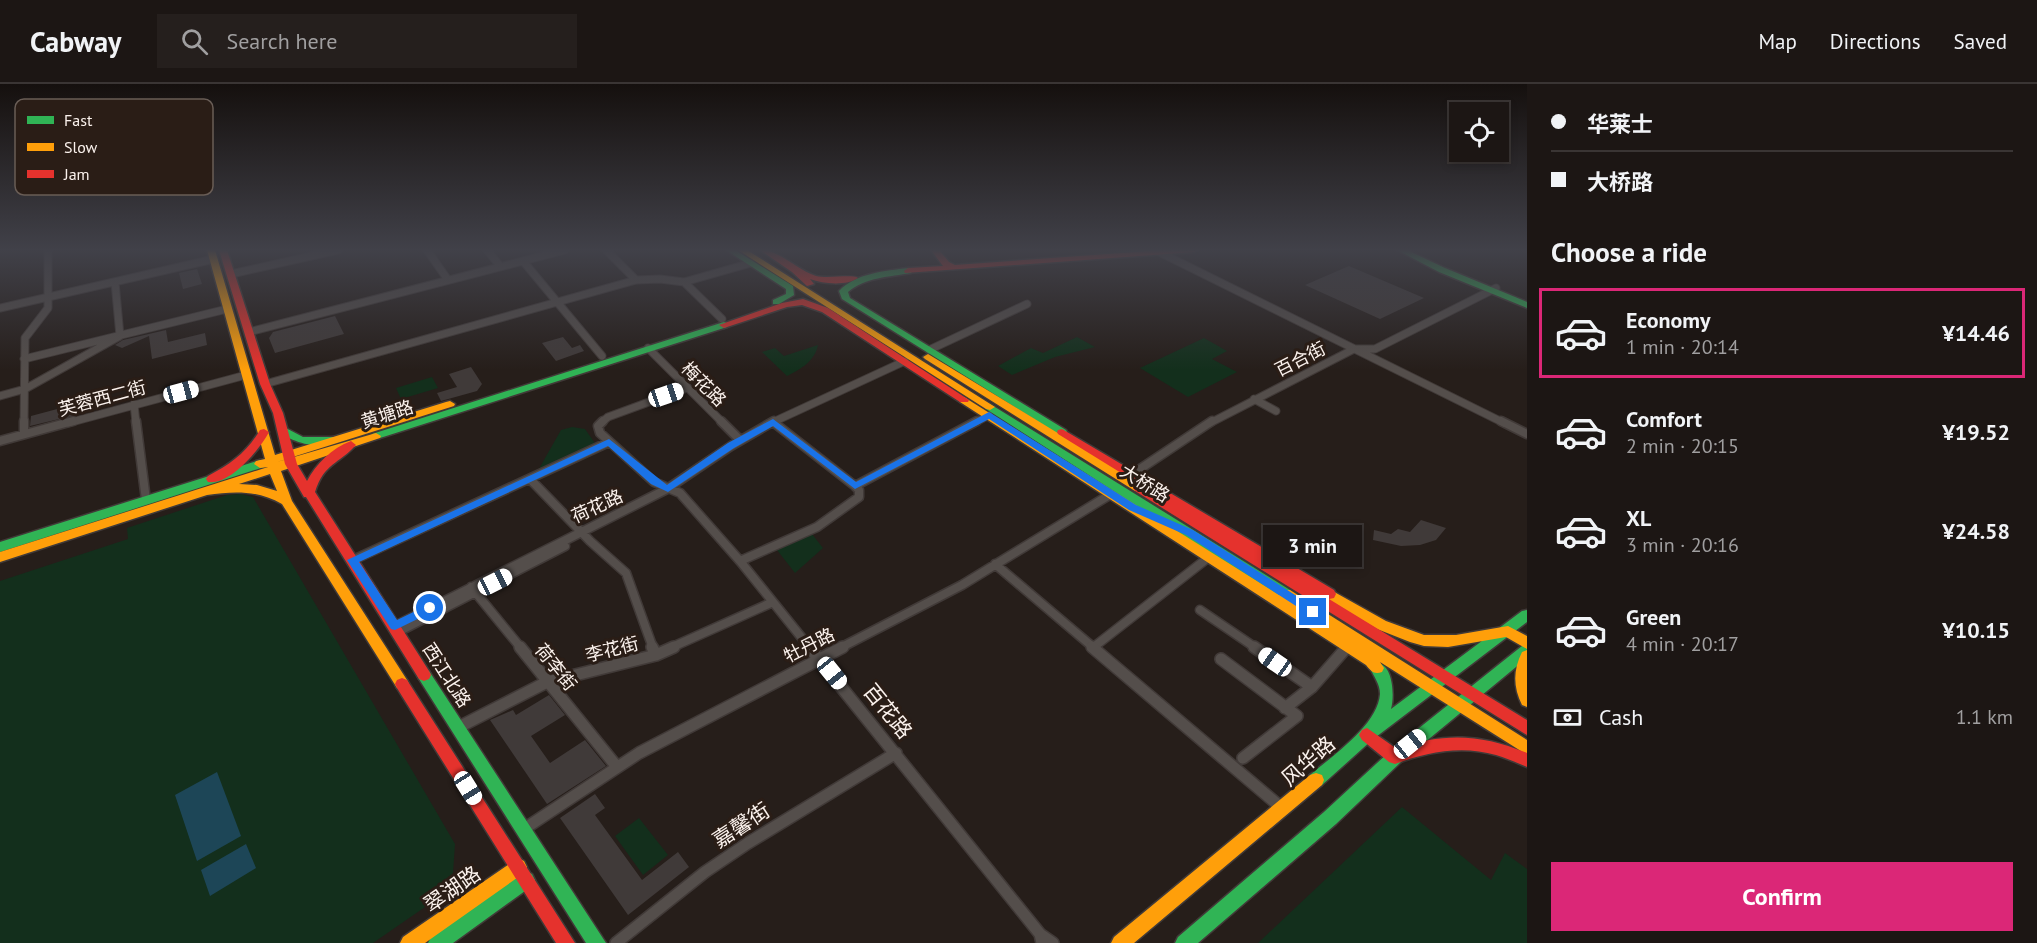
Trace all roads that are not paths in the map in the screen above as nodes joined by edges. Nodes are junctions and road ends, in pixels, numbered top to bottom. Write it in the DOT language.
graph roads {
  1 [pos="48,290"];
  2 [pos="79,290"];
  3 [pos="116,290"];
  4 [pos="223,290"];
  5 [pos="236,290"];
  6 [pos="409,290"];
  7 [pos="548,290"];
  8 [pos="600,290"];
  9 [pos="692,290"];
  10 [pos="791,290"];
  11 [pos="813,290"];
  12 [pos="844,290"];
  13 [pos="1234,290"];
  14 [pos="1491,290"];
  15 [pos="1496,290"];
  16 [pos="48,297"];
  17 [pos="558,302"];
  18 [pos="782,303"];
  19 [pos="1527,303"];
  20 [pos="1026,304"];
  21 [pos="0,308"];
  22 [pos="227,309"];
  23 [pos="842,309"];
  24 [pos="825,310"];
  25 [pos="722,319"];
  26 [pos="879,320"];
  27 [pos="249,332"];
  28 [pos="120,336"];
  29 [pos="648,348"];
  30 [pos="1354,349"];
  31 [pos="929,350"];
  32 [pos="602,356"];
  33 [pos="24,359"];
  34 [pos="905,361"];
  35 [pos="926,367"];
  36 [pos="246,375"];
  37 [pos="265,384"];
  38 [pos="687,388"];
  39 [pos="25,389"];
  40 [pos="949,390"];
  41 [pos="0,396"];
  42 [pos="1254,399"];
  43 [pos="134,404"];
  44 [pos="1276,411"];
  45 [pos="278,413"];
  46 [pos="989,415"];
  47 [pos="260,418"];
  48 [pos="773,422"];
  49 [pos="282,429"];
  50 [pos="264,432"];
  51 [pos="24,434"];
  52 [pos="1527,434"];
  53 [pos="1072,438"];
  54 [pos="335,440"];
  55 [pos="740,440"];
  56 [pos="0,441"];
  57 [pos="609,442"];
  58 [pos="351,445"];
  59 [pos="290,459"];
  60 [pos="273,465"];
  61 [pos="1110,470"];
  62 [pos="1131,475"];
  63 [pos="212,479"];
  64 [pos="530,479"];
  65 [pos="855,486"];
  66 [pos="668,489"];
  67 [pos="204,491"];
  68 [pos="308,494"];
  69 [pos="1111,494"];
  70 [pos="146,500"];
  71 [pos="286,501"];
  72 [pos="1132,507"];
  73 [pos="318,508"];
  74 [pos="298,519"];
  75 [pos="1206,530"];
  76 [pos="581,533"];
  77 [pos="1190,533"];
  78 [pos="0,547"];
  79 [pos="1209,556"];
  80 [pos="0,557"];
  81 [pos="352,560"];
  82 [pos="740,561"];
  83 [pos="1276,563"];
  84 [pos="995,564"];
  85 [pos="474,589"];
  86 [pos="1323,601"];
  87 [pos="773,602"];
  88 [pos="1200,610"];
  89 [pos="1313,612"];
  90 [pos="1527,615"];
  91 [pos="1339,628"];
  92 [pos="397,629"];
  93 [pos="1508,631"];
  94 [pos="1527,643"];
  95 [pos="1095,646"];
  96 [pos="1348,646"];
  97 [pos="1370,648"];
  98 [pos="1527,650"];
  99 [pos="656,655"];
  100 [pos="1527,656"];
  101 [pos="819,657"];
  102 [pos="1221,659"];
  103 [pos="1446,676"];
  104 [pos="547,682"];
  105 [pos="1312,687"];
  106 [pos="1432,687"];
  107 [pos="1473,693"];
  108 [pos="1527,701"];
  109 [pos="1459,705"];
  110 [pos="1285,708"];
  111 [pos="459,727"];
  112 [pos="1527,728"];
  113 [pos="1367,735"];
  114 [pos="1527,748"];
  115 [pos="896,753"];
  116 [pos="1395,757"];
  117 [pos="1244,758"];
  118 [pos="1527,760"];
  119 [pos="617,766"];
  120 [pos="1283,809"];
  121 [pos="524,829"];
  122 [pos="518,867"];
  123 [pos="526,880"];
  124 [pos="1041,939"];
  125 [pos="409,943"];
  126 [pos="437,943"];
  127 [pos="566,943"];
  128 [pos="597,943"];
  129 [pos="616,943"];
  130 [pos="1053,943"];
  131 [pos="1120,943"];
  132 [pos="1184,943"];
  1 -- 16 [label="street"];
  2 -- 16 [label="street"];
  3 -- 28 [label="street"];
  4 -- 22 [label="main road"];
  5 -- 27 [label="main road, 西江北路"];
  6 -- 27 [label="street"];
  7 -- 17 [label="street"];
  8 -- 17 [label="street"];
  9 -- 25 [label="street"];
  10 -- 18 [label="main road"];
  11 -- 23 [label="main road, 大桥路"];
  12 -- 26 [label="main road"];
  13 -- 30 [label="street"];
  14 -- 30 [label="street, 百合街"];
  15 -- 19 [label="main road"];
  16 -- 21 [label="street"];
  16 -- 33 [label="street"];
  17 -- 32 [label="street"];
  17 -- 37 [label="street"];
  18 -- 24 [label="main road"];
  18 -- 25 [label="main road, 黄塘路"];
  18 -- 29 [label="main road, 黄塘路"];
  20 -- 31 [label="street"];
  22 -- 28 [label="street"];
  22 -- 36 [label="main road"];
  23 -- 24 [label="main road"];
  23 -- 26 [label="main road"];
  23 -- 35 [label="main road, 大桥路"];
  23 -- 61 [label="main road, 大桥路"];
  24 -- 34 [label="main road"];
  25 -- 32 [label="main road, 黄塘路"];
  26 -- 31 [label="main road"];
  27 -- 37 [label="main road, 西江北路"];
  28 -- 33 [label="street"];
  28 -- 39 [label="street"];
  29 -- 38 [label="street, 梅花路"];
  29 -- 58 [label="main road, 黄塘路"];
  30 -- 42 [label="street, 百合街"];
  30 -- 52 [label="street"];
  31 -- 53 [label="main road"];
  32 -- 54 [label="main road, 黄塘路"];
  33 -- 39 [label="street"];
  34 -- 40 [label="main road"];
  34 -- 48 [label="street, 荷花路"];
  35 -- 40 [label="main road"];
  35 -- 77 [label="main road, 大桥路"];
  36 -- 43 [label="street, 芙蓉西二街"];
  36 -- 47 [label="main road"];
  37 -- 45 [label="main road, 西江北路"];
  38 -- 55 [label="street, 梅花路"];
  38 -- 57 [label="street"];
  39 -- 41 [label="street"];
  39 -- 51 [label="street"];
  40 -- 46 [label="main road"];
  42 -- 44 [label="street"];
  42 -- 62 [label="street, 百合街"];
  43 -- 51 [label="street, 芙蓉西二街"];
  43 -- 70 [label="street"];
  45 -- 47 [label="main road"];
  45 -- 49 [label="main road, 西江北路"];
  46 -- 65 [label="street"];
  46 -- 69 [label="main road"];
  47 -- 50 [label="main road"];
  48 -- 55 [label="street, 荷花路"];
  48 -- 65 [label="street"];
  49 -- 54 [label="main road"];
  49 -- 59 [label="main road, 西江北路"];
  50 -- 60 [label="main road"];
  50 -- 63 [label="main road"];
  51 -- 56 [label="street, 芙蓉西二街"];
  53 -- 61 [label="main road"];
  53 -- 62 [label="main road"];
  54 -- 59 [label="main road, 黄塘路"];
  55 -- 66 [label="street, 荷花路"];
  57 -- 64 [label="street"];
  57 -- 66 [label="street, 百花路"];
  58 -- 59 [label="main road, 黄塘路"];
  58 -- 68 [label="main road"];
  59 -- 60 [label="main road, 黄塘路"];
  59 -- 68 [label="main road, 西江北路"];
  60 -- 63 [label="main road, 黄塘路"];
  60 -- 67 [label="main road, 黄塘路"];
  60 -- 71 [label="main road"];
  61 -- 75 [label="main road, 大桥路"];
  62 -- 83 [label="main road"];
  63 -- 70 [label="main road, 黄塘路"];
  64 -- 76 [label="street"];
  64 -- 81 [label="street"];
  65 -- 82 [label="street"];
  66 -- 76 [label="street, 荷花路"];
  66 -- 82 [label="street, 百花路"];
  67 -- 71 [label="main road"];
  67 -- 80 [label="main road, 黄塘路"];
  68 -- 73 [label="main road, 西江北路"];
  69 -- 72 [label="main road"];
  69 -- 84 [label="street, 牡丹路"];
  70 -- 78 [label="main road, 黄塘路"];
  71 -- 74 [label="main road"];
  72 -- 77 [label="main road"];
  72 -- 79 [label="main road"];
  73 -- 74 [label="main road"];
  73 -- 81 [label="main road, 西江北路"];
  74 -- 122 [label="main road"];
  75 -- 83 [label="main road"];
  75 -- 86 [label="main road, 大桥路"];
  76 -- 85 [label="street, 荷花路"];
  76 -- 99 [label="street"];
  77 -- 89 [label="main road, 大桥路"];
  79 -- 95 [label="street"];
  79 -- 96 [label="main road"];
  81 -- 92 [label="main road, 西江北路"];
  82 -- 87 [label="street, 百花路"];
  83 -- 93 [label="main road"];
  84 -- 95 [label="street"];
  84 -- 101 [label="street, 牡丹路"];
  85 -- 92 [label="street, 荷花路"];
  85 -- 104 [label="street, 荷李街"];
  86 -- 89 [label="main road"];
  86 -- 103 [label="main road, 大桥路"];
  87 -- 99 [label="street, 李花街"];
  87 -- 101 [label="street, 百花路"];
  88 -- 105 [label="street"];
  89 -- 91 [label="main road, 大桥路"];
  90 -- 93 [label="main road, 风华路"];
  91 -- 96 [label="main road"];
  91 -- 97 [label="main road, 大桥路"];
  92 -- 111 [label="main road, 西江北路"];
  93 -- 94 [label="main road"];
  93 -- 103 [label="main road, 风华路"];
  95 -- 120 [label="street"];
  96 -- 97 [label="main road"];
  96 -- 105 [label="street"];
  96 -- 113 [label="main road"];
  97 -- 106 [label="main road, 大桥路"];
  98 -- 107 [label="main road"];
  99 -- 104 [label="street, 李花街"];
  100 -- 108 [label="main road"];
  101 -- 115 [label="street, 百花路"];
  101 -- 119 [label="street, 牡丹路"];
  102 -- 110 [label="street"];
  103 -- 106 [label="main road, 风华路"];
  103 -- 107 [label="main road, 大桥路"];
  104 -- 111 [label="street, 李花街"];
  104 -- 119 [label="street, 荷李街"];
  105 -- 110 [label="street"];
  106 -- 109 [label="main road, 大桥路"];
  106 -- 113 [label="main road, 风华路"];
  107 -- 109 [label="main road"];
  107 -- 112 [label="main road, 大桥路"];
  109 -- 114 [label="main road, 大桥路"];
  109 -- 116 [label="main road"];
  110 -- 117 [label="street"];
  111 -- 121 [label="main road, 西江北路"];
  113 -- 116 [label="main road"];
  113 -- 120 [label="main road, 风华路"];
  115 -- 124 [label="street, 百花路"];
  115 -- 129 [label="street, 嘉馨街"];
  116 -- 118 [label="main road"];
  116 -- 132 [label="main road"];
  119 -- 121 [label="street, 牡丹路"];
  120 -- 131 [label="main road, 风华路"];
  121 -- 128 [label="main road, 西江北路"];
  122 -- 123 [label="main road"];
  122 -- 125 [label="main road, 翠湖路"];
  123 -- 126 [label="main road, 翠湖路"];
  123 -- 127 [label="main road"];
  124 -- 130 [label="street, 百花路"];
}
